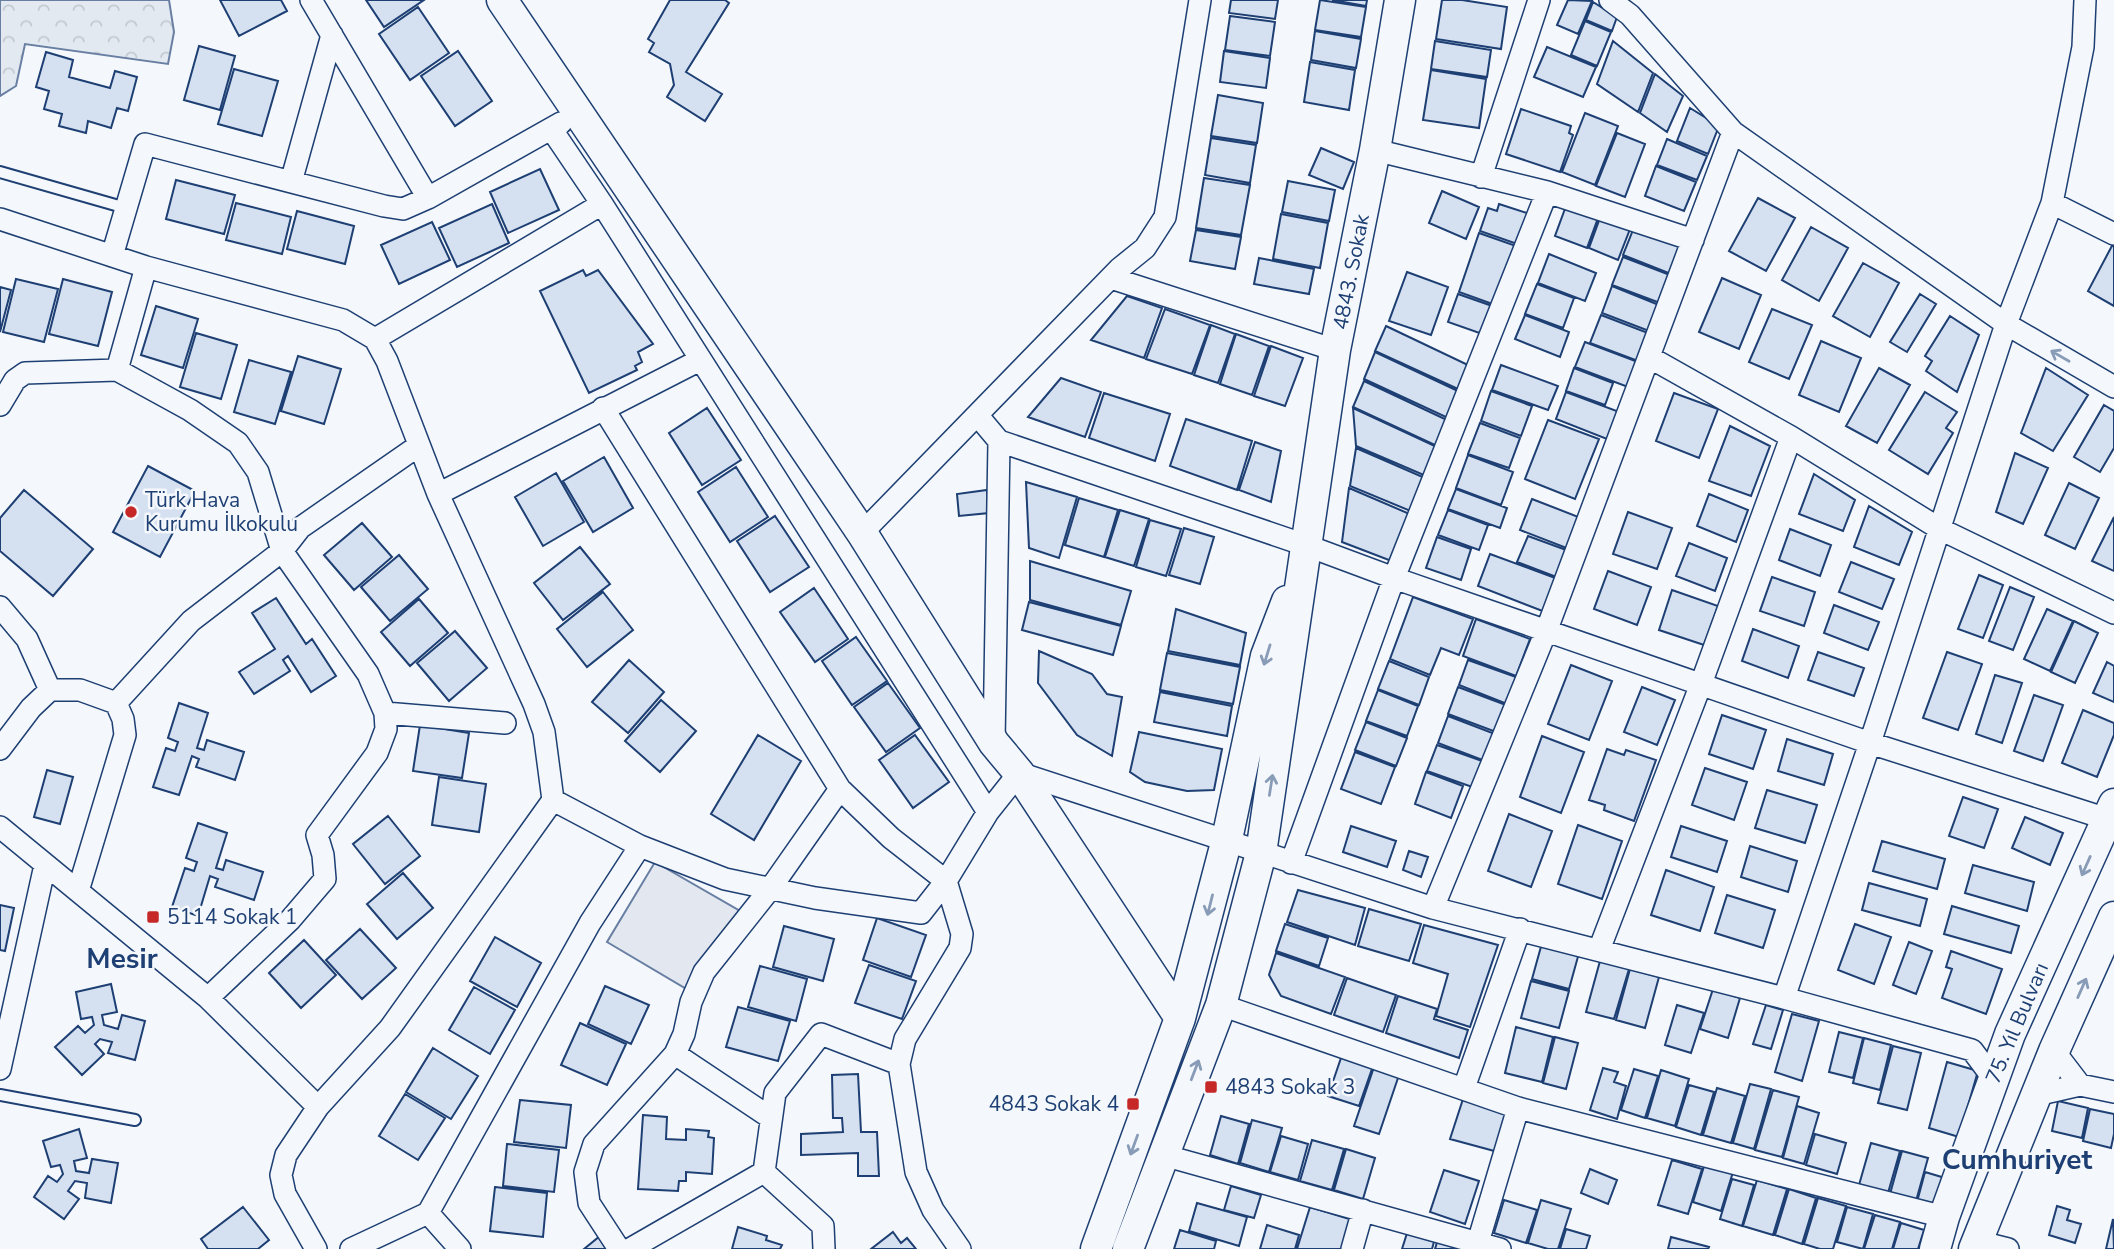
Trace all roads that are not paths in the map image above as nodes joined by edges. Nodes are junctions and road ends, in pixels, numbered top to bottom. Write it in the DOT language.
graph roads {
  1 [pos="311,0"];
  2 [pos="502,0"];
  3 [pos="1200,0"];
  4 [pos="1400,0"];
  5 [pos="1539,0"];
  6 [pos="1610,0"];
  7 [pos="2085,0"];
  8 [pos="332,35"];
  9 [pos="577,112"];
  10 [pos="552,130"];
  11 [pos="1733,132"];
  12 [pos="1375,150"];
  13 [pos="0,172"];
  14 [pos="1480,177"];
  15 [pos="291,182"];
  16 [pos="1546,192"];
  17 [pos="428,198"];
  18 [pos="2052,203"];
  19 [pos="602,204"];
  20 [pos="126,208"];
  21 [pos="0,219"];
  22 [pos="2114,234"];
  23 [pos="1693,240"];
  24 [pos="112,256"];
  25 [pos="146,267"];
  26 [pos="1111,278"];
  27 [pos="2006,324"];
  28 [pos="375,339"];
  29 [pos="1335,350"];
  30 [pos="1649,357"];
  31 [pos="700,360"];
  32 [pos="117,370"];
  33 [pos="2114,387"];
  34 [pos="0,405"];
  35 [pos="603,408"];
  36 [pos="978,416"];
  37 [pos="1791,437"];
  38 [pos="999,441"];
  39 [pos="418,446"];
  40 [pos="438,494"];
  41 [pos="1940,529"];
  42 [pos="862,533"];
  43 [pos="1308,545"];
  44 [pos="282,551"];
  45 [pos="1394,578"];
  46 [pos="0,607"];
  47 [pos="2114,613"];
  48 [pos="1546,629"];
  49 [pos="1701,684"];
  50 [pos="50,690"];
  51 [pos="116,704"];
  52 [pos="385,713"];
  53 [pos="505,723"];
  54 [pos="994,743"];
  55 [pos="1870,743"];
  56 [pos="0,749"];
  57 [pos="1019,773"];
  58 [pos="840,789"];
  59 [pos="553,800"];
  60 [pos="2111,811"];
  61 [pos="988,813"];
  62 [pos="0,827"];
  63 [pos="1227,839"];
  64 [pos="639,846"];
  65 [pos="1261,853"];
  66 [pos="1291,863"];
  67 [pos="45,865"];
  68 [pos="946,881"];
  69 [pos="770,889"];
  70 [pos="78,891"];
  71 [pos="1433,908"];
  72 [pos="2114,917"];
  73 [pos="1520,929"];
  74 [pos="1599,950"];
  75 [pos="208,998"];
  76 [pos="1784,998"];
  77 [pos="1221,1004"];
  78 [pos="1180,1018"];
  79 [pos="2010,1034"];
  80 [pos="1972,1050"];
  81 [pos="2054,1051"];
  82 [pos="675,1054"];
  83 [pos="899,1064"];
  84 [pos="0,1069"];
  85 [pos="1993,1078"];
  86 [pos="2080,1085"];
  87 [pos="1464,1088"];
  88 [pos="2114,1092"];
  89 [pos="0,1095"];
  90 [pos="2036,1095"];
  91 [pos="318,1107"];
  92 [pos="1518,1108"];
  93 [pos="771,1118"];
  94 [pos="135,1119"];
  95 [pos="1163,1155"];
  96 [pos="764,1172"];
  97 [pos="1363,1210"];
  98 [pos="428,1213"];
  99 [pos="1944,1217"];
  100 [pos="1975,1245"];
  101 [pos="1477,1246"];
  102 [pos="316,1249"];
  103 [pos="351,1249"];
  104 [pos="460,1249"];
  105 [pos="619,1249"];
  106 [pos="630,1249"];
  107 [pos="824,1249"];
  108 [pos="960,1249"];
  109 [pos="1096,1249"];
  110 [pos="1128,1249"];
  111 [pos="1352,1249"];
  112 [pos="1500,1249"];
  113 [pos="1936,1249"];
  114 [pos="2008,1249"];
  1 -- 8 [label="street"];
  2 -- 9 [label="street"];
  3 -- 26 [label="street"];
  4 -- 12 [label="street, 4843. Sokak"];
  5 -- 14 [label="street"];
  6 -- 11 [label="street"];
  7 -- 18 [label="street"];
  8 -- 15 [label="street"];
  8 -- 17 [label="street"];
  9 -- 10 [label="street"];
  9 -- 42 [label="street"];
  10 -- 17 [label="street"];
  10 -- 19 [label="street"];
  11 -- 23 [label="street"];
  11 -- 27 [label="street"];
  12 -- 14 [label="street"];
  12 -- 29 [label="street, 4843. Sokak"];
  13 -- 20 [label="lane"];
  14 -- 16 [label="street"];
  15 -- 17 [label="street"];
  15 -- 20 [label="street"];
  16 -- 23 [label="street"];
  16 -- 45 [label="street"];
  18 -- 22 [label="street"];
  18 -- 27 [label="street"];
  19 -- 28 [label="street"];
  19 -- 31 [label="street"];
  20 -- 24 [label="street"];
  21 -- 24 [label="street"];
  23 -- 30 [label="street"];
  24 -- 25 [label="street"];
  25 -- 28 [label="street"];
  25 -- 32 [label="street"];
  26 -- 29 [label="street"];
  26 -- 36 [label="street"];
  33 -- 27 [label="street, one-way"];
  27 -- 41 [label="street"];
  28 -- 39 [label="street"];
  29 -- 43 [label="street, 4843. Sokak"];
  30 -- 37 [label="street"];
  30 -- 48 [label="street"];
  31 -- 35 [label="street"];
  31 -- 61 [label="street"];
  32 -- 34 [label="street"];
  32 -- 44 [label="street"];
  35 -- 40 [label="street"];
  35 -- 58 [label="street"];
  36 -- 38 [label="street"];
  36 -- 42 [label="street"];
  37 -- 41 [label="street"];
  37 -- 49 [label="street"];
  38 -- 43 [label="street"];
  38 -- 54 [label="street"];
  39 -- 40 [label="street"];
  39 -- 44 [label="street"];
  40 -- 59 [label="street"];
  41 -- 47 [label="street"];
  41 -- 55 [label="street"];
  42 -- 54 [label="street"];
  43 -- 45 [label="street"];
  43 -- 63 [label="street, one-way"];
  65 -- 43 [label="street, one-way"];
  44 -- 51 [label="street"];
  44 -- 52 [label="street"];
  45 -- 48 [label="street"];
  45 -- 66 [label="street"];
  46 -- 50 [label="street"];
  48 -- 49 [label="street"];
  48 -- 71 [label="street"];
  49 -- 55 [label="street"];
  49 -- 74 [label="street"];
  50 -- 51 [label="street"];
  50 -- 56 [label="street"];
  51 -- 70 [label="street"];
  52 -- 53 [label="street"];
  52 -- 75 [label="street"];
  54 -- 57 [label="street"];
  55 -- 60 [label="street"];
  55 -- 76 [label="street"];
  57 -- 61 [label="street"];
  57 -- 63 [label="street"];
  57 -- 78 [label="street"];
  58 -- 68 [label="street"];
  58 -- 69 [label="street"];
  59 -- 64 [label="street"];
  59 -- 91 [label="street"];
  60 -- 79 [label="street, 75. Yıl Bulvarı, one-way"];
  61 -- 68 [label="street"];
  62 -- 67 [label="street"];
  63 -- 65 [label="street"];
  63 -- 78 [label="street, one-way"];
  64 -- 69 [label="street"];
  64 -- 98 [label="street"];
  65 -- 66 [label="street"];
  65 -- 77 [label="street"];
  66 -- 71 [label="street"];
  67 -- 70 [label="street"];
  67 -- 84 [label="street"];
  68 -- 69 [label="street"];
  68 -- 83 [label="street"];
  69 -- 82 [label="street"];
  70 -- 75 [label="street"];
  71 -- 73 [label="street"];
  81 -- 72 [label="street, one-way"];
  73 -- 74 [label="street"];
  73 -- 87 [label="street"];
  74 -- 76 [label="street"];
  75 -- 91 [label="street"];
  76 -- 80 [label="street"];
  77 -- 87 [label="street"];
  95 -- 77 [label="street, one-way"];
  78 -- 109 [label="street, one-way"];
  79 -- 80 [label="street"];
  79 -- 81 [label="street"];
  79 -- 85 [label="street, 75. Yıl Bulvarı"];
  80 -- 85 [label="street"];
  81 -- 86 [label="street"];
  81 -- 90 [label="street"];
  82 -- 93 [label="street"];
  82 -- 105 [label="street"];
  83 -- 93 [label="street"];
  83 -- 108 [label="street"];
  85 -- 90 [label="street"];
  85 -- 99 [label="street, 75. Yıl Bulvarı"];
  86 -- 88 [label="street"];
  86 -- 90 [label="street"];
  87 -- 92 [label="street"];
  89 -- 94 [label="lane"];
  90 -- 100 [label="street"];
  91 -- 102 [label="street"];
  92 -- 99 [label="street"];
  92 -- 101 [label="street"];
  93 -- 96 [label="street"];
  95 -- 97 [label="street"];
  95 -- 110 [label="street"];
  96 -- 106 [label="street"];
  96 -- 107 [label="street"];
  97 -- 101 [label="street"];
  97 -- 111 [label="street"];
  98 -- 103 [label="street"];
  98 -- 104 [label="street"];
  99 -- 113 [label="street, 75. Yıl Bulvarı"];
  100 -- 114 [label="street"];
  101 -- 112 [label="street"];
}
